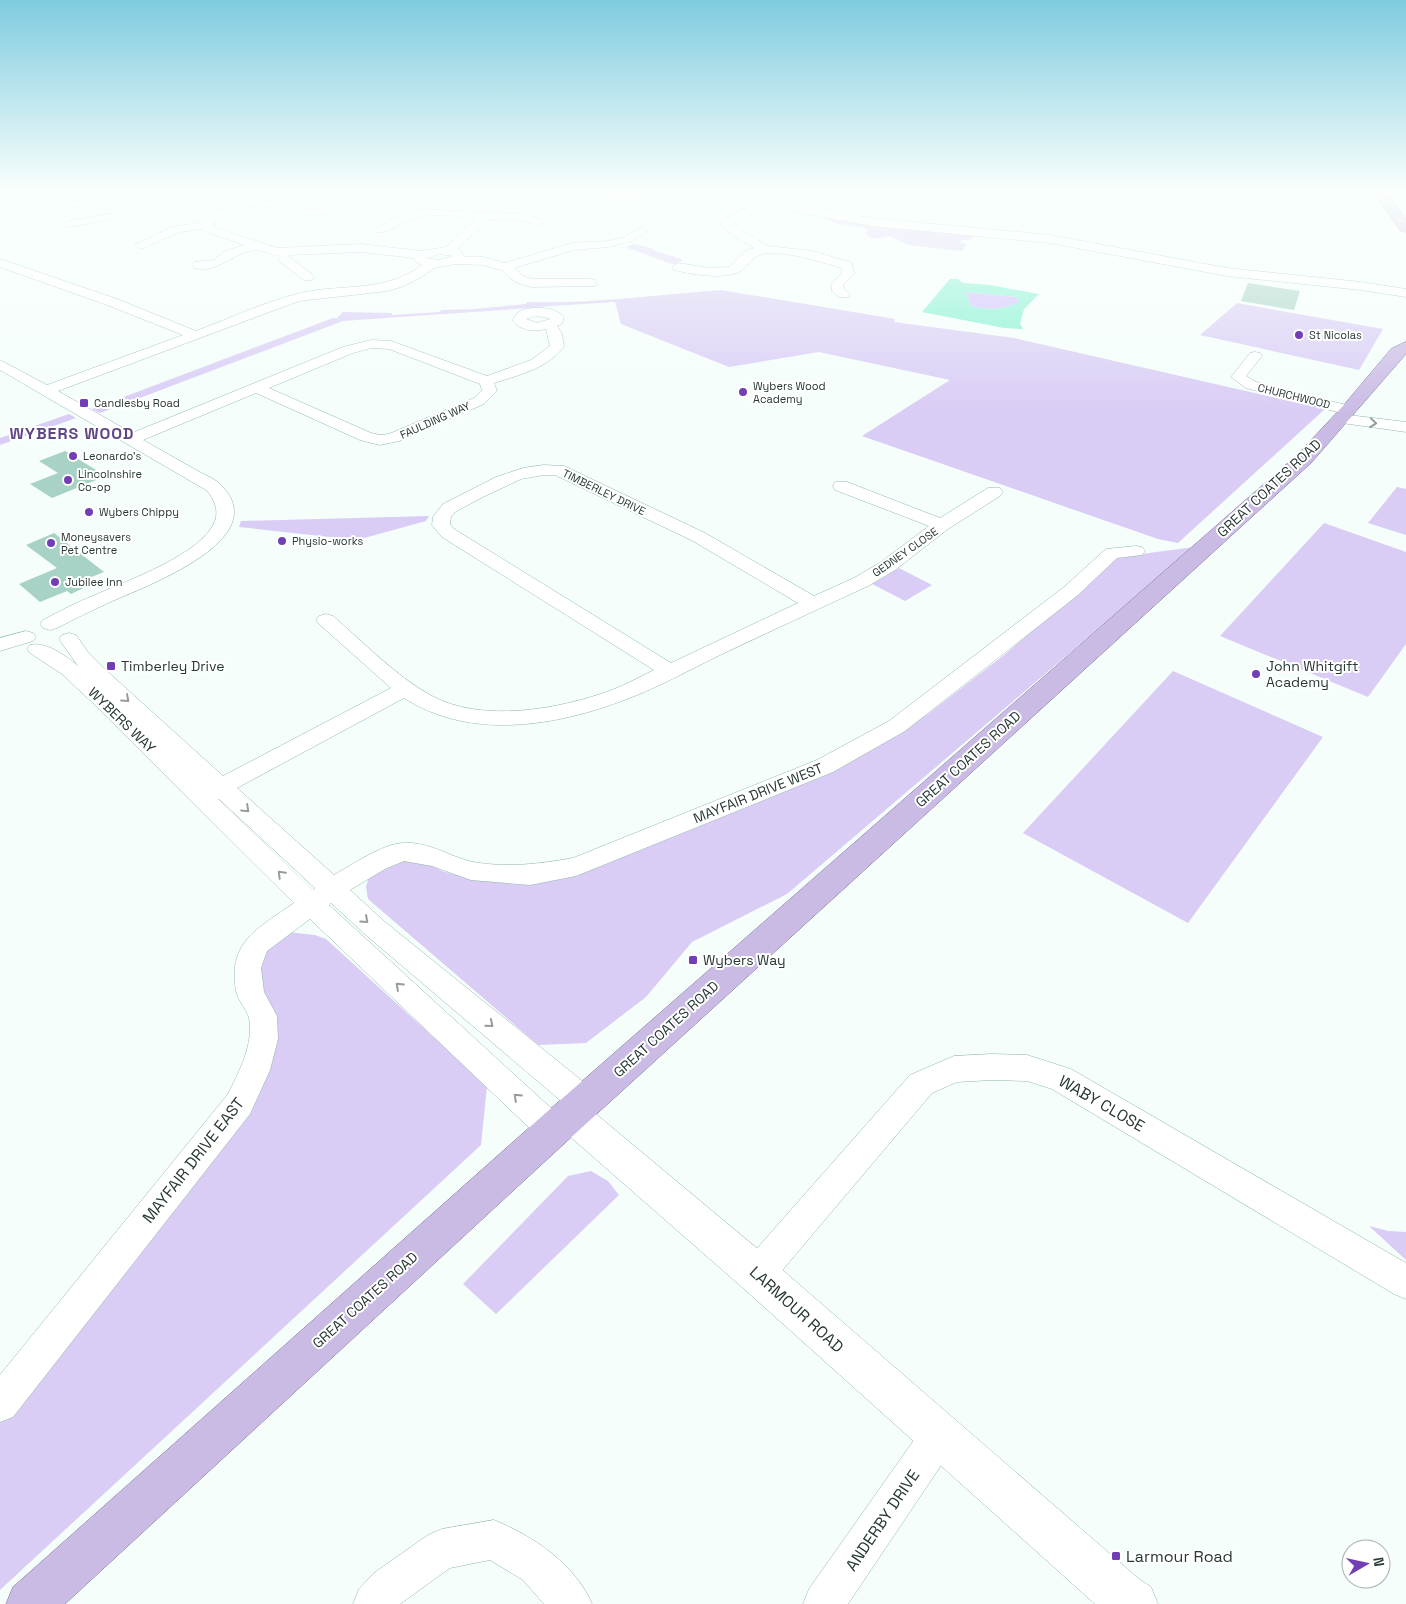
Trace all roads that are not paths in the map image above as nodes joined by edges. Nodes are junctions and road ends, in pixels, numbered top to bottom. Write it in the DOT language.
graph roads {
  1 [pos="8,266"];
  2 [pos="293,266"];
  3 [pos="422,266"];
  4 [pos="500,266"];
  5 [pos="509,266"];
  6 [pos="739,266"];
  7 [pos="848,266"];
  8 [pos="1195,266"];
  9 [pos="505,267"];
  10 [pos="678,267"];
  11 [pos="308,277"];
  12 [pos="591,283"];
  13 [pos="1406,293"];
  14 [pos="844,294"];
  15 [pos="550,325"];
  16 [pos="198,336"];
  17 [pos="1406,347"];
  18 [pos="1255,356"];
  19 [pos="0,364"];
  20 [pos="486,382"];
  21 [pos="257,388"];
  22 [pos="48,390"];
  23 [pos="1344,414"];
  24 [pos="1406,427"];
  25 [pos="131,439"];
  26 [pos="841,486"];
  27 [pos="994,492"];
  28 [pos="942,525"];
  29 [pos="1136,550"];
  30 [pos="813,604"];
  31 [pos="326,620"];
  32 [pos="64,631"];
  33 [pos="32,643"];
  34 [pos="0,645"];
  35 [pos="668,670"];
  36 [pos="404,689"];
  37 [pos="212,792"];
  38 [pos="322,897"];
  39 [pos="570,1116"];
  40 [pos="757,1274"];
  41 [pos="1406,1282"];
  42 [pos="0,1404"];
  43 [pos="939,1436"];
  44 [pos="30,1604"];
  45 [pos="374,1604"];
  46 [pos="571,1604"];
  47 [pos="824,1604"];
  48 [pos="1134,1604"];
  1 -- 16 [label="street"];
  2 -- 11 [label="street"];
  3 -- 16 [label="street"];
  4 -- 9 [label="street"];
  5 -- 9 [label="street"];
  6 -- 10 [label="street"];
  7 -- 14 [label="street"];
  8 -- 13 [label="street"];
  9 -- 12 [label="street"];
  15 -- 20 [label="street"];
  16 -- 22 [label="street"];
  17 -- 23 [label="main road, GREAT COATES ROAD"];
  18 -- 23 [label="street, CHURCHWOOD"];
  19 -- 22 [label="street"];
  20 -- 21 [label="street"];
  20 -- 21 [label="street, FAULDING WAY"];
  21 -- 25 [label="street"];
  22 -- 25 [label="street"];
  23 -- 24 [label="street, one-way"];
  23 -- 39 [label="main road, GREAT COATES ROAD"];
  25 -- 32 [label="street"];
  26 -- 28 [label="street, GEDNEY CLOSE"];
  27 -- 28 [label="street, GEDNEY CLOSE"];
  28 -- 30 [label="street, GEDNEY CLOSE"];
  29 -- 38 [label="street, MAYFAIR DRIVE WEST"];
  30 -- 35 [label="street"];
  30 -- 35 [label="street, TIMBERLEY DRIVE"];
  31 -- 36 [label="street"];
  32 -- 33 [label="street"];
  32 -- 37 [label="street, WYBERS WAY, one-way"];
  33 -- 34 [label="street"];
  33 -- 37 [label="street, WYBERS WAY"];
  35 -- 36 [label="street"];
  36 -- 37 [label="street"];
  37 -- 38 [label="street, WYBERS WAY"];
  39 -- 38 [label="street, WYBERS WAY, one-way"];
  38 -- 39 [label="street, WYBERS WAY, one-way"];
  38 -- 42 [label="street, MAYFAIR DRIVE EAST"];
  39 -- 40 [label="street, LARMOUR ROAD"];
  39 -- 44 [label="main road, GREAT COATES ROAD"];
  40 -- 41 [label="street, WABY CLOSE"];
  40 -- 43 [label="street, LARMOUR ROAD"];
  43 -- 47 [label="street, ANDERBY DRIVE"];
  43 -- 48 [label="street, LARMOUR ROAD"];
  45 -- 46 [label="street"];
}
